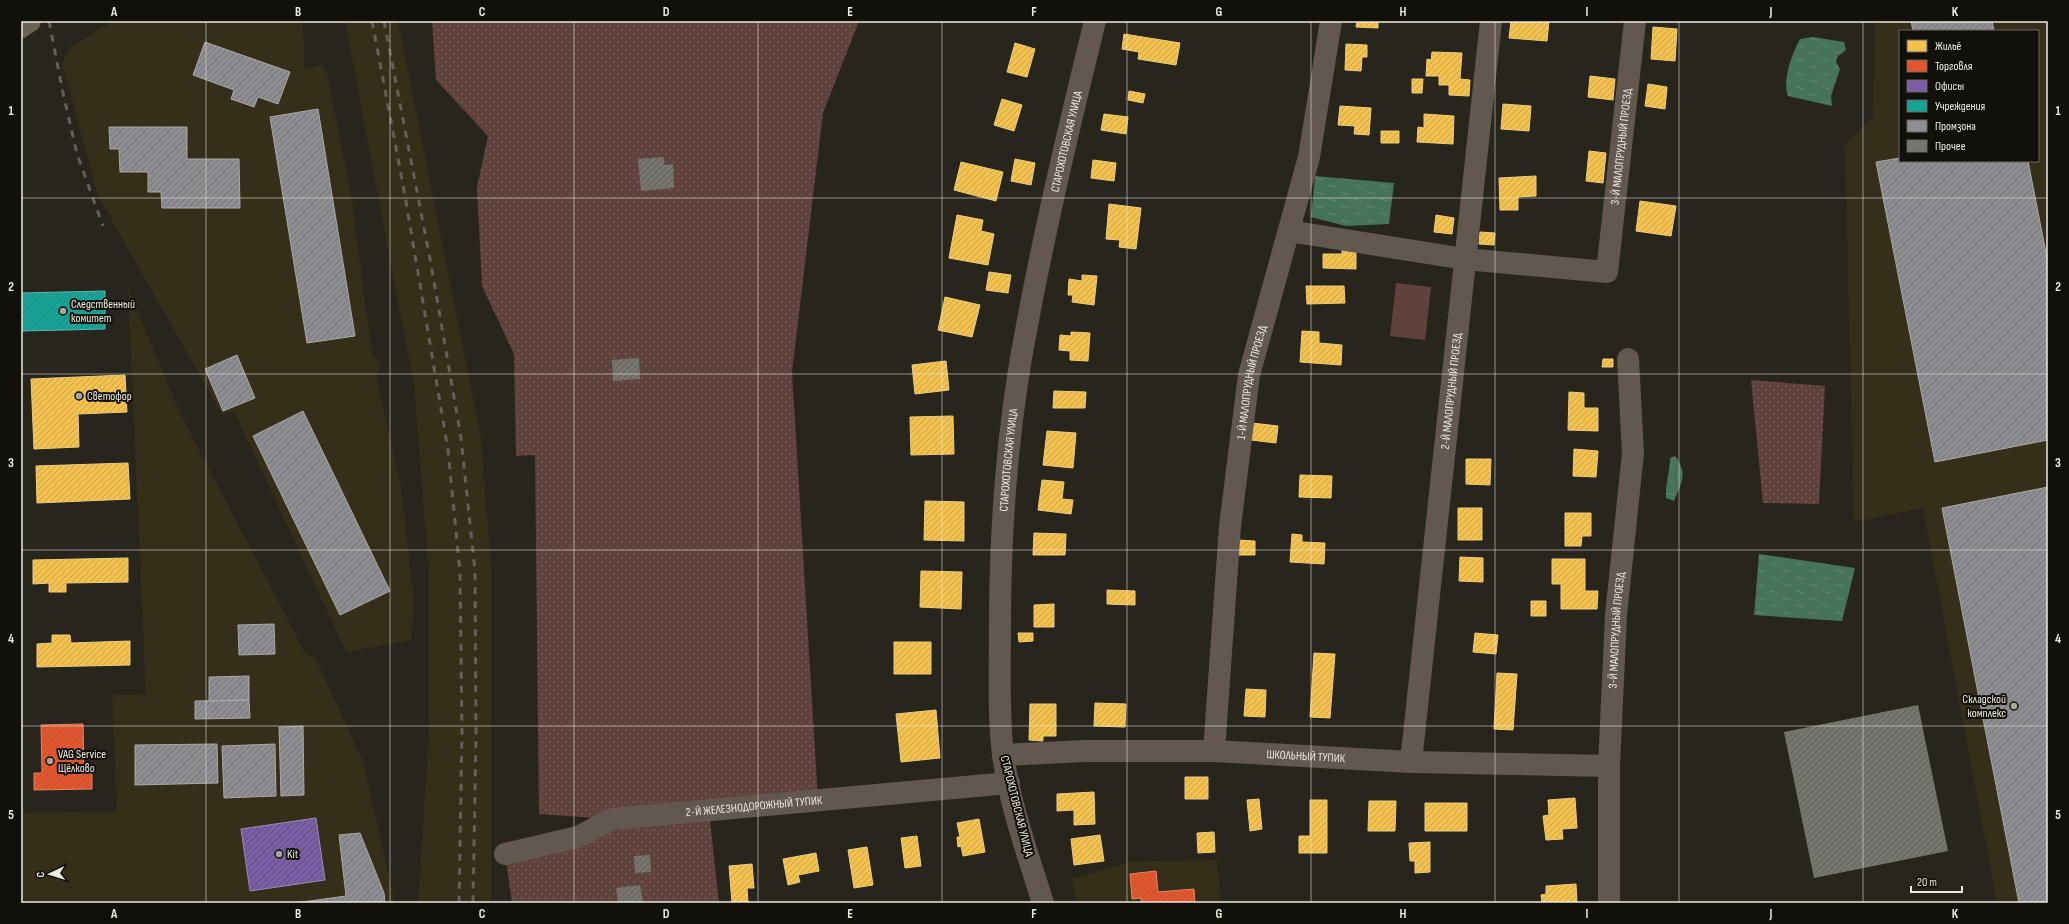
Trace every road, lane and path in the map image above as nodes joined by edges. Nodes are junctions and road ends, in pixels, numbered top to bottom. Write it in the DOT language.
graph roads {
  1 [pos="30,21"];
  2 [pos="1095,21"];
  3 [pos="1331,21"];
  4 [pos="1491,21"];
  5 [pos="1635,21"];
  6 [pos="21,26"];
  7 [pos="1289,231"];
  8 [pos="1465,259"];
  9 [pos="1628,359"];
  10 [pos="1214,751"];
  11 [pos="1003,755"];
  12 [pos="1411,762"];
  13 [pos="1609,766"];
  14 [pos="1009,783"];
  15 [pos="505,854"];
  16 [pos="1043,903"];
  17 [pos="1610,903"];
  1 -- 6 [label="main road"];
  2 -- 11 [label="street, СТАРОХОТОВСКАЯ УЛИЦА"];
  3 -- 7 [label="street, 1-Й МАЛОПРУДНЫЙ ПРОЕЗД"];
  4 -- 8 [label="street, 2-Й МАЛОПРУДНЫЙ ПРОЕЗД"];
  5 -- 8 [label="street, 3-Й МАЛОПРУДНЫЙ ПРОЕЗД"];
  7 -- 8 [label="street"];
  7 -- 10 [label="street, 1-Й МАЛОПРУДНЫЙ ПРОЕЗД"];
  8 -- 12 [label="street, 2-Й МАЛОПРУДНЫЙ ПРОЕЗД"];
  9 -- 13 [label="street, 3-Й МАЛОПРУДНЫЙ ПРОЕЗД"];
  10 -- 11 [label="street, ШКОЛЬНЫЙ ТУПИК"];
  10 -- 12 [label="street, ШКОЛЬНЫЙ ТУПИК"];
  11 -- 14 [label="street, СТАРОХОТОВСКАЯ УЛИЦА"];
  12 -- 13 [label="street, ШКОЛЬНЫЙ ТУПИК"];
  13 -- 17 [label="street, 3-Й МАЛОПРУДНЫЙ ПРОЕЗД"];
  14 -- 15 [label="street, 2-Й ЖЕЛЕЗНОДОРОЖНЫЙ ТУПИК"];
  14 -- 16 [label="street, СТАРОХОТОВСКАЯ УЛИЦА"];
}
